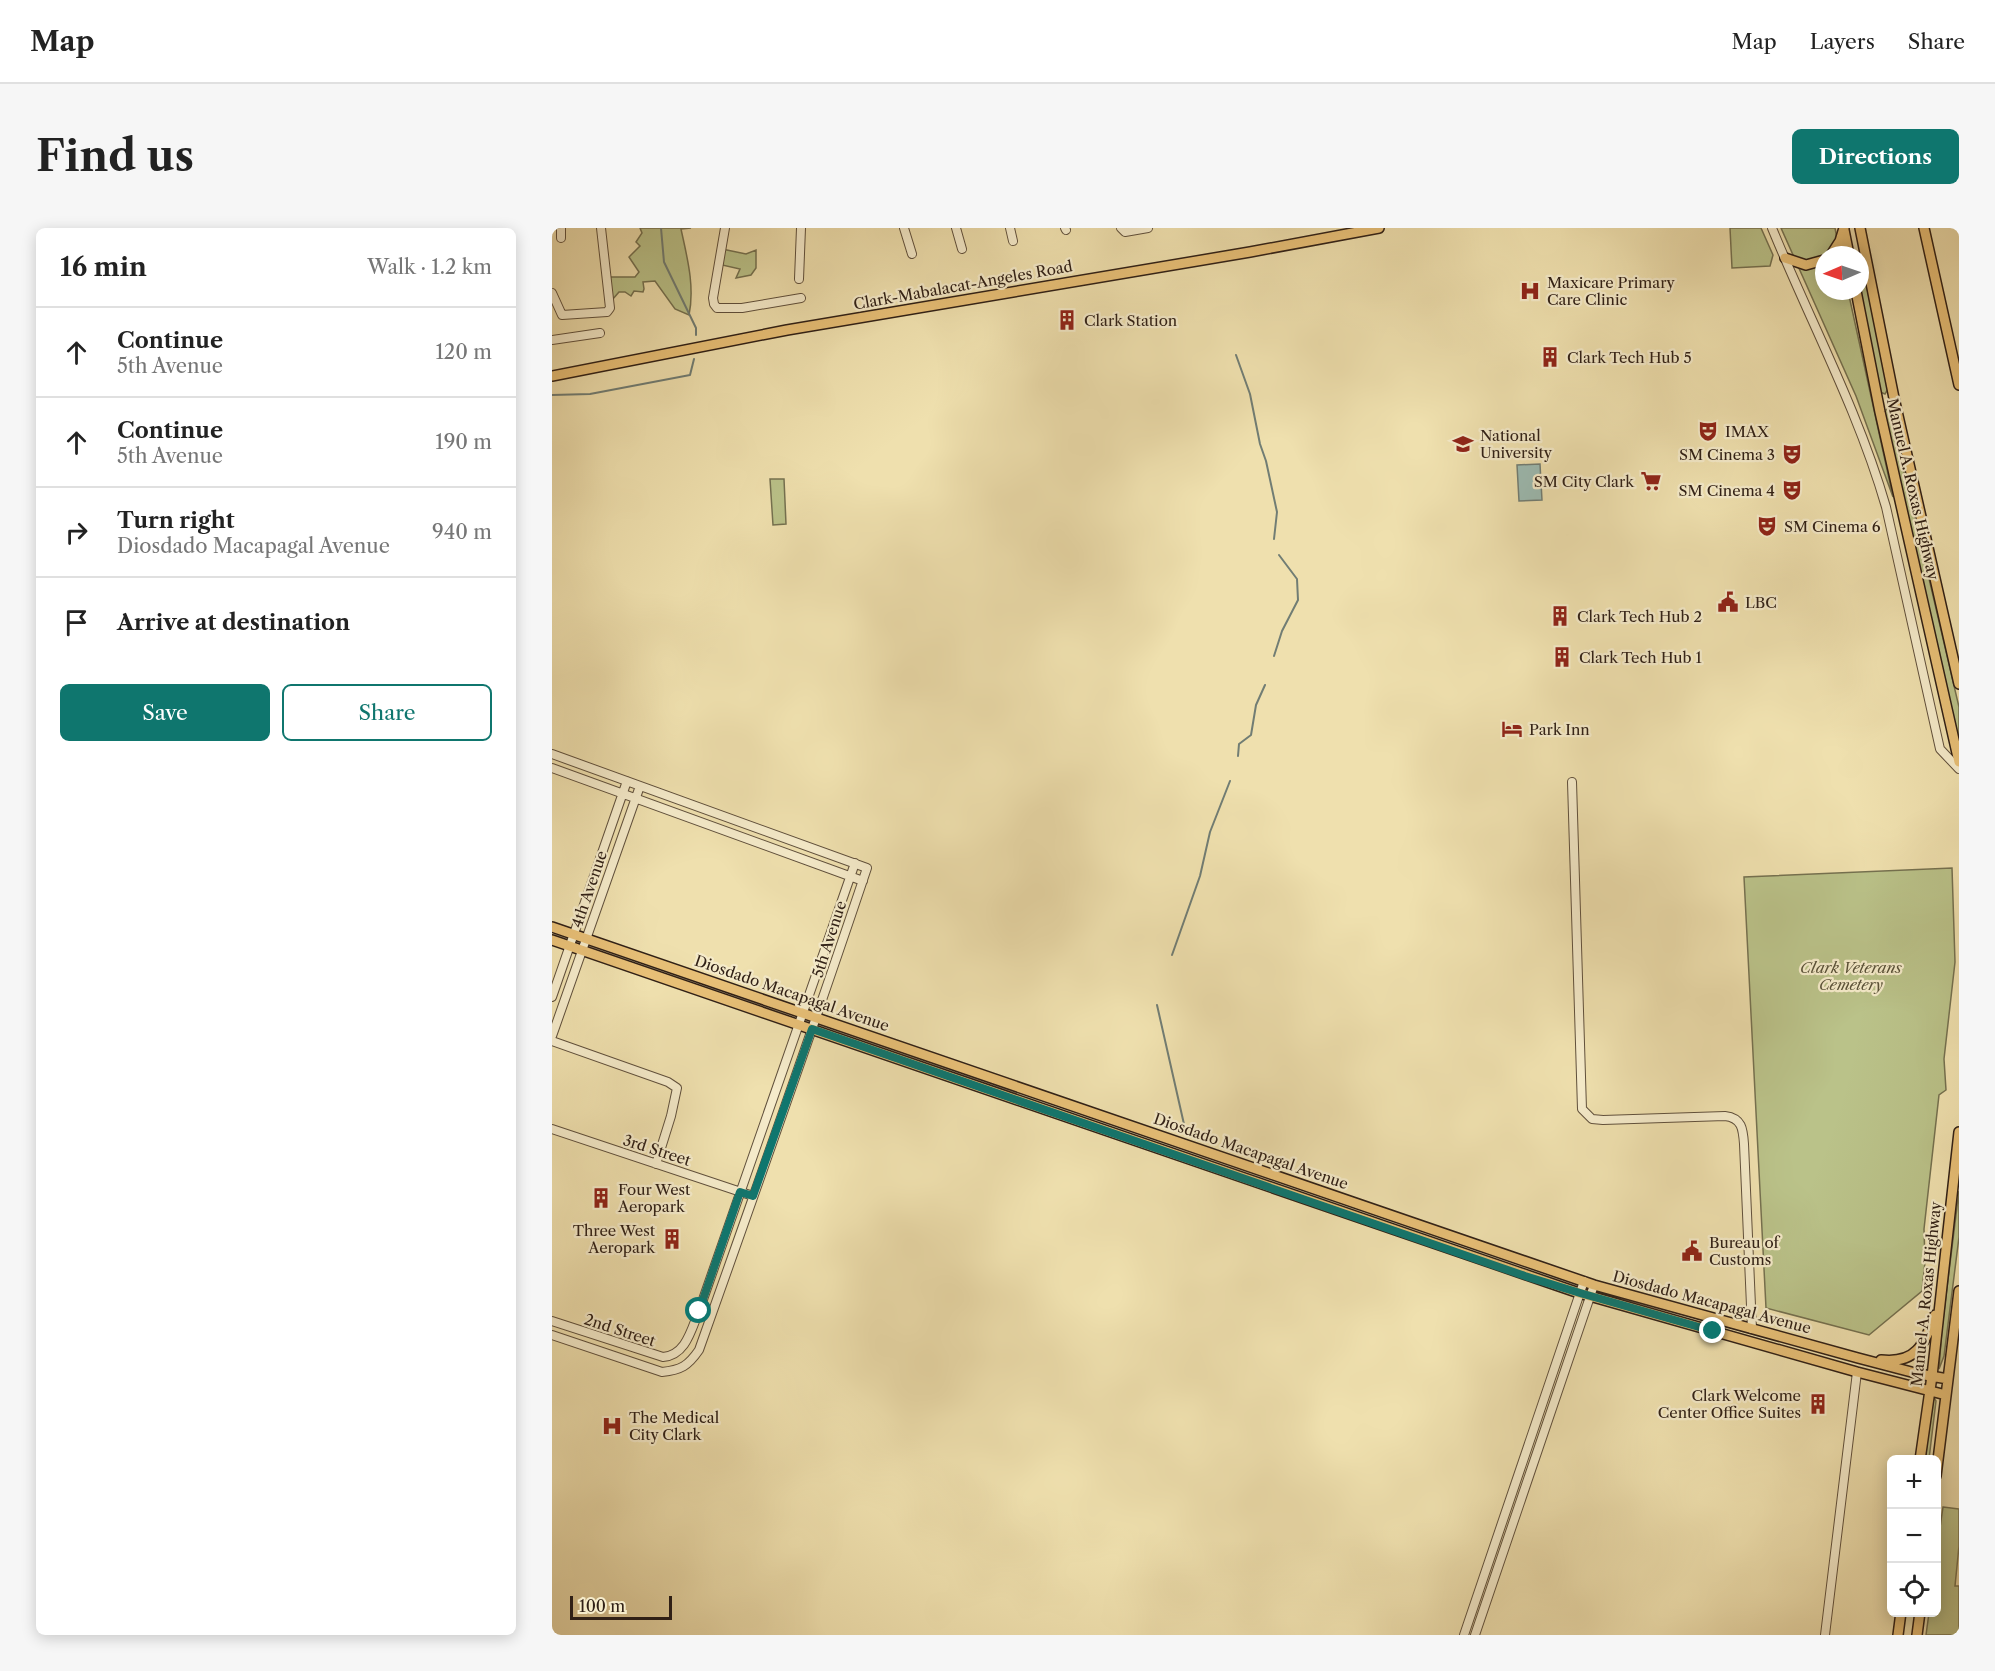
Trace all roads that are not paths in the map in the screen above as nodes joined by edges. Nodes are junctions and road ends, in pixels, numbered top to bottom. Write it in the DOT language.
graph roads {
  1 [pos="561,228"];
  2 [pos="601,228"];
  3 [pos="724,228"];
  4 [pos="801,228"];
  5 [pos="904,228"];
  6 [pos="956,228"];
  7 [pos="1010,228"];
  8 [pos="1149,228"];
  9 [pos="1379,228"];
  10 [pos="1772,228"];
  11 [pos="1844,228"];
  12 [pos="1860,228"];
  13 [pos="1924,228"];
  14 [pos="1123,230"];
  15 [pos="561,238"];
  16 [pos="1013,241"];
  17 [pos="1837,246"];
  18 [pos="1847,246"];
  19 [pos="962,249"];
  20 [pos="912,254"];
  21 [pos="1785,258"];
  22 [pos="1815,262"];
  23 [pos="799,279"];
  24 [pos="552,293"];
  25 [pos="801,298"];
  26 [pos="1858,300"];
  27 [pos="600,333"];
  28 [pos="552,340"];
  29 [pos="552,376"];
  30 [pos="1959,385"];
  31 [pos="1880,412"];
  32 [pos="1913,485"];
  33 [pos="1919,582"];
  34 [pos="1903,586"];
  35 [pos="1959,684"];
  36 [pos="552,754"];
  37 [pos="1959,762"];
  38 [pos="552,768"];
  39 [pos="1959,769"];
  40 [pos="627,781"];
  41 [pos="1572,782"];
  42 [pos="640,786"];
  43 [pos="623,794"];
  44 [pos="635,799"];
  45 [pos="855,863"];
  46 [pos="850,876"];
  47 [pos="862,881"];
  48 [pos="552,927"];
  49 [pos="574,935"];
  50 [pos="586,939"];
  51 [pos="552,940"];
  52 [pos="570,946"];
  53 [pos="582,951"];
  54 [pos="552,997"];
  55 [pos="802,1013"];
  56 [pos="817,1018"];
  57 [pos="799,1024"];
  58 [pos="812,1029"];
  59 [pos="552,1036"];
  60 [pos="552,1041"];
  61 [pos="1052,1099"];
  62 [pos="1048,1111"];
  63 [pos="552,1128"];
  64 [pos="1959,1132"];
  65 [pos="656,1164"];
  66 [pos="740,1192"];
  67 [pos="753,1196"];
  68 [pos="1584,1281"];
  69 [pos="1594,1285"];
  70 [pos="1959,1291"];
  71 [pos="1580,1293"];
  72 [pos="1590,1296"];
  73 [pos="1940,1302"];
  74 [pos="552,1321"];
  75 [pos="1752,1329"];
  76 [pos="552,1335"];
  77 [pos="600,1338"];
  78 [pos="596,1350"];
  79 [pos="679,1351"];
  80 [pos="1858,1358"];
  81 [pos="662,1371"];
  82 [pos="1857,1372"];
  83 [pos="1932,1376"];
  84 [pos="1948,1379"];
  85 [pos="1930,1391"];
  86 [pos="1946,1395"];
  87 [pos="1921,1455"];
  88 [pos="1939,1455"];
  89 [pos="1900,1617"];
  90 [pos="1919,1617"];
  91 [pos="1464,1635"];
  92 [pos="1475,1635"];
  93 [pos="1825,1635"];
  94 [pos="1898,1635"];
  95 [pos="1917,1635"];
  1 -- 15 [label="street"];
  2 -- 24 [label="street"];
  3 -- 25 [label="street"];
  4 -- 23 [label="street"];
  5 -- 20 [label="street"];
  6 -- 19 [label="street"];
  7 -- 16 [label="street"];
  8 -- 14 [label="street"];
  9 -- 29 [label="main road, Clark-Mabalacat-Angeles Road"];
  10 -- 21 [label="street"];
  11 -- 17 [label="main road"];
  11 -- 18 [label="main road"];
  12 -- 32 [label="main road, Manuel A. Roxas Highway"];
  13 -- 30 [label="main road"];
  21 -- 22 [label="main road"];
  21 -- 34 [label="street"];
  26 -- 31 [label="main road, Manuel A. Roxas Highway"];
  27 -- 28 [label="street"];
  31 -- 32 [label="main road"];
  31 -- 33 [label="main road, Manuel A. Roxas Highway"];
  32 -- 35 [label="main road, Manuel A. Roxas Highway"];
  33 -- 34 [label="street"];
  33 -- 37 [label="main road, Manuel A. Roxas Highway"];
  34 -- 39 [label="street"];
  36 -- 40 [label="street"];
  38 -- 43 [label="street"];
  40 -- 42 [label="street"];
  40 -- 43 [label="street, 4th Avenue"];
  41 -- 75 [label="street"];
  42 -- 44 [label="street, 4th Avenue"];
  42 -- 45 [label="street"];
  43 -- 44 [label="street"];
  43 -- 49 [label="street, 4th Avenue"];
  44 -- 46 [label="street"];
  44 -- 50 [label="street, 4th Avenue"];
  45 -- 46 [label="street, 5th Avenue"];
  45 -- 47 [label="street, 5th Avenue"];
  46 -- 47 [label="street"];
  46 -- 55 [label="street, 5th Avenue"];
  47 -- 56 [label="street, 5th Avenue"];
  48 -- 49 [label="main road, Diosdado Macapagal Avenue"];
  49 -- 50 [label="main road, Diosdado Macapagal Avenue"];
  49 -- 52 [label="street, 4th Avenue"];
  50 -- 53 [label="street, 4th Avenue"];
  50 -- 55 [label="main road, Diosdado Macapagal Avenue"];
  51 -- 52 [label="main road, Diosdado Macapagal Avenue"];
  52 -- 53 [label="main road, Diosdado Macapagal Avenue"];
  52 -- 54 [label="street, 4th Avenue"];
  53 -- 57 [label="main road, Diosdado Macapagal Avenue"];
  53 -- 59 [label="street, 4th Avenue"];
  55 -- 56 [label="main road, Diosdado Macapagal Avenue"];
  55 -- 57 [label="street, 5th Avenue"];
  56 -- 58 [label="street, 5th Avenue"];
  56 -- 61 [label="main road, Diosdado Macapagal Avenue"];
  57 -- 58 [label="main road, Diosdado Macapagal Avenue"];
  57 -- 66 [label="street, 5th Avenue"];
  58 -- 62 [label="main road, Diosdado Macapagal Avenue"];
  58 -- 67 [label="street, 5th Avenue"];
  60 -- 65 [label="street"];
  61 -- 62 [label="main road"];
  61 -- 68 [label="main road, Diosdado Macapagal Avenue"];
  62 -- 71 [label="main road, Diosdado Macapagal Avenue"];
  63 -- 65 [label="street, 3rd Street"];
  64 -- 73 [label="main road, Manuel A. Roxas Highway"];
  65 -- 66 [label="street, 3rd Street"];
  66 -- 67 [label="street, 3rd Street"];
  66 -- 79 [label="street, 5th Avenue"];
  67 -- 81 [label="street, 5th Avenue"];
  68 -- 69 [label="main road, Diosdado Macapagal Avenue"];
  68 -- 71 [label="street"];
  69 -- 72 [label="street"];
  69 -- 75 [label="main road, Diosdado Macapagal Avenue"];
  70 -- 84 [label="main road, Manuel A. Roxas Highway"];
  71 -- 72 [label="main road, Diosdado Macapagal Avenue"];
  71 -- 91 [label="street"];
  72 -- 82 [label="main road, Diosdado Macapagal Avenue"];
  72 -- 92 [label="street"];
  73 -- 80 [label="main road"];
  73 -- 83 [label="main road, Manuel A. Roxas Highway"];
  74 -- 77 [label="street, 2nd Street"];
  75 -- 80 [label="main road, Diosdado Macapagal Avenue"];
  76 -- 78 [label="street, 2nd Street"];
  77 -- 78 [label="street"];
  77 -- 79 [label="street, 2nd Street"];
  78 -- 81 [label="street, 2nd Street"];
  80 -- 83 [label="main road, Diosdado Macapagal Avenue"];
  82 -- 85 [label="main road, Diosdado Macapagal Avenue"];
  82 -- 93 [label="street"];
  83 -- 84 [label="main road, Diosdado Macapagal Avenue"];
  83 -- 85 [label="main road, Manuel A. Roxas Highway"];
  84 -- 86 [label="main road, Manuel A. Roxas Highway"];
  85 -- 86 [label="main road, Diosdado Macapagal Avenue"];
  85 -- 87 [label="main road, Manuel A. Roxas Highway"];
  86 -- 88 [label="main road, Manuel A. Roxas Highway"];
  89 -- 94 [label="main road"];
  90 -- 95 [label="main road"];
}
